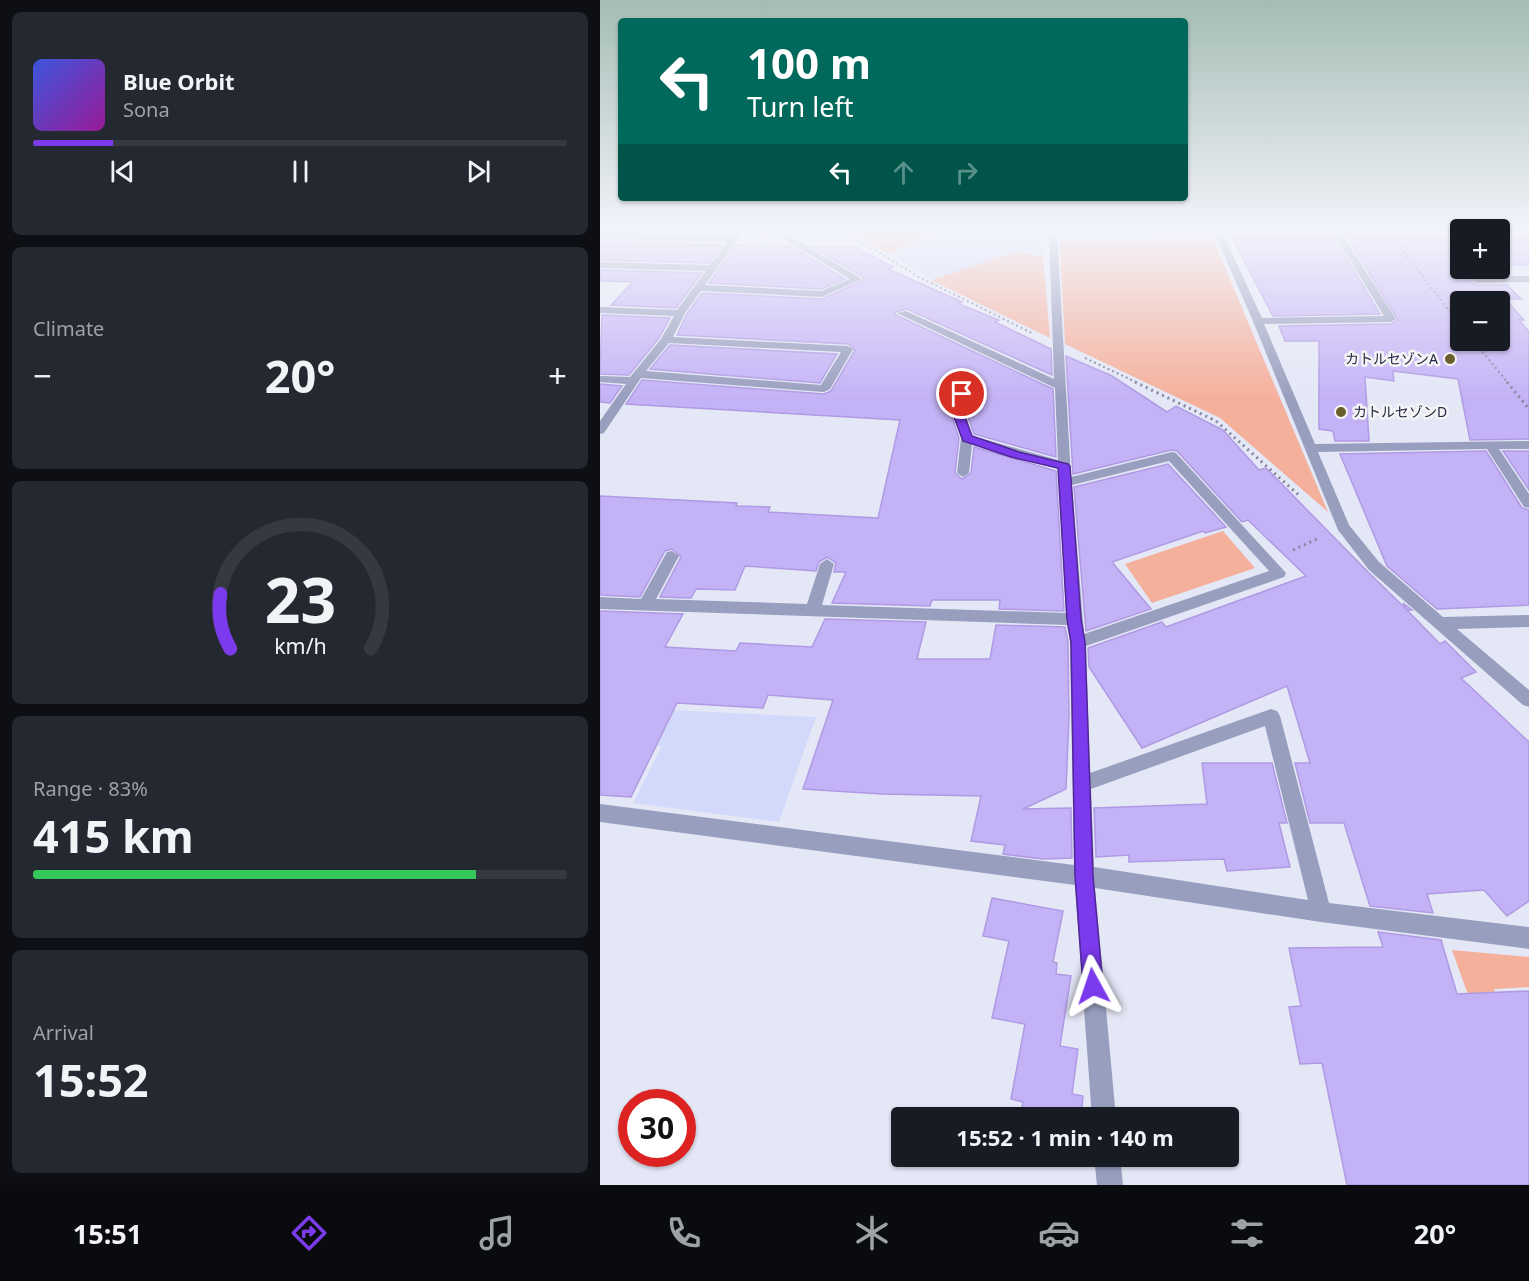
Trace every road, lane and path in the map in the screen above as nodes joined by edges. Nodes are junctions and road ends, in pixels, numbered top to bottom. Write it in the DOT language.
graph roads {
  1 [pos="837,287"];
  2 [pos="940,287"];
  3 [pos="1055,287"];
  4 [pos="1243,287"];
  5 [pos="1371,287"];
  6 [pos="1431,287"];
  7 [pos="698,288"];
  8 [pos="600,310"];
  9 [pos="680,312"];
  10 [pos="1450,312"];
  11 [pos="902,313"];
  12 [pos="1258,321"];
  13 [pos="666,340"];
  14 [pos="1057,346"];
  15 [pos="1482,351"];
  16 [pos="636,377"];
  17 [pos="600,379"];
  18 [pos="1059,386"];
  19 [pos="962,394"];
  20 [pos="1529,409"];
  21 [pos="600,430"];
  22 [pos="967,438"];
  23 [pos="1529,445"];
  24 [pos="1491,446"];
  25 [pos="1311,448"];
  26 [pos="1064,466"];
  27 [pos="963,473"];
  28 [pos="1065,483"];
  29 [pos="1303,498"];
  30 [pos="1529,504"];
  31 [pos="1343,527"];
  32 [pos="672,556"];
  33 [pos="1268,562"];
  34 [pos="827,564"];
  35 [pos="600,603"];
  36 [pos="645,605"];
  37 [pos="813,610"];
  38 [pos="1074,619"];
  39 [pos="1529,621"];
  40 [pos="1441,623"];
  41 [pos="1078,642"];
  42 [pos="1529,700"];
  43 [pos="1082,784"];
  44 [pos="600,813"];
  45 [pos="1084,876"];
  46 [pos="1321,912"];
  47 [pos="1529,938"];
  48 [pos="1103,1107"];
  49 [pos="1108,1167"];
  50 [pos="1110,1185"];
  1 -- 7 [label="street"];
  2 -- 14 [label="path"];
  3 -- 14 [label="street"];
  4 -- 12 [label="street"];
  5 -- 12 [label="street"];
  6 -- 10 [label="path"];
  7 -- 9 [label="street"];
  8 -- 9 [label="street"];
  9 -- 13 [label="street"];
  11 -- 18 [label="street"];
  12 -- 25 [label="street"];
  13 -- 16 [label="street"];
  13 -- 16 [label="street"];
  14 -- 18 [label="street"];
  14 -- 29 [label="path"];
  15 -- 20 [label="path"];
  16 -- 17 [label="street"];
  16 -- 21 [label="street"];
  18 -- 26 [label="street"];
  19 -- 22 [label="street"];
  22 -- 26 [label="street"];
  22 -- 27 [label="street"];
  23 -- 24 [label="street"];
  24 -- 25 [label="street"];
  24 -- 30 [label="street"];
  25 -- 31 [label="street"];
  26 -- 28 [label="street"];
  28 -- 33 [label="street"];
  28 -- 38 [label="street"];
  31 -- 33 [label="path"];
  31 -- 40 [label="street"];
  32 -- 36 [label="street"];
  33 -- 41 [label="street"];
  34 -- 37 [label="street"];
  35 -- 36 [label="street"];
  36 -- 37 [label="street"];
  37 -- 38 [label="street"];
  38 -- 41 [label="street"];
  39 -- 40 [label="street"];
  40 -- 42 [label="street"];
  41 -- 43 [label="street"];
  43 -- 45 [label="street"];
  43 -- 46 [label="street"];
  44 -- 45 [label="street"];
  45 -- 46 [label="street"];
  45 -- 48 [label="street"];
  46 -- 47 [label="street"];
  49 -- 50 [label="street"];
}
